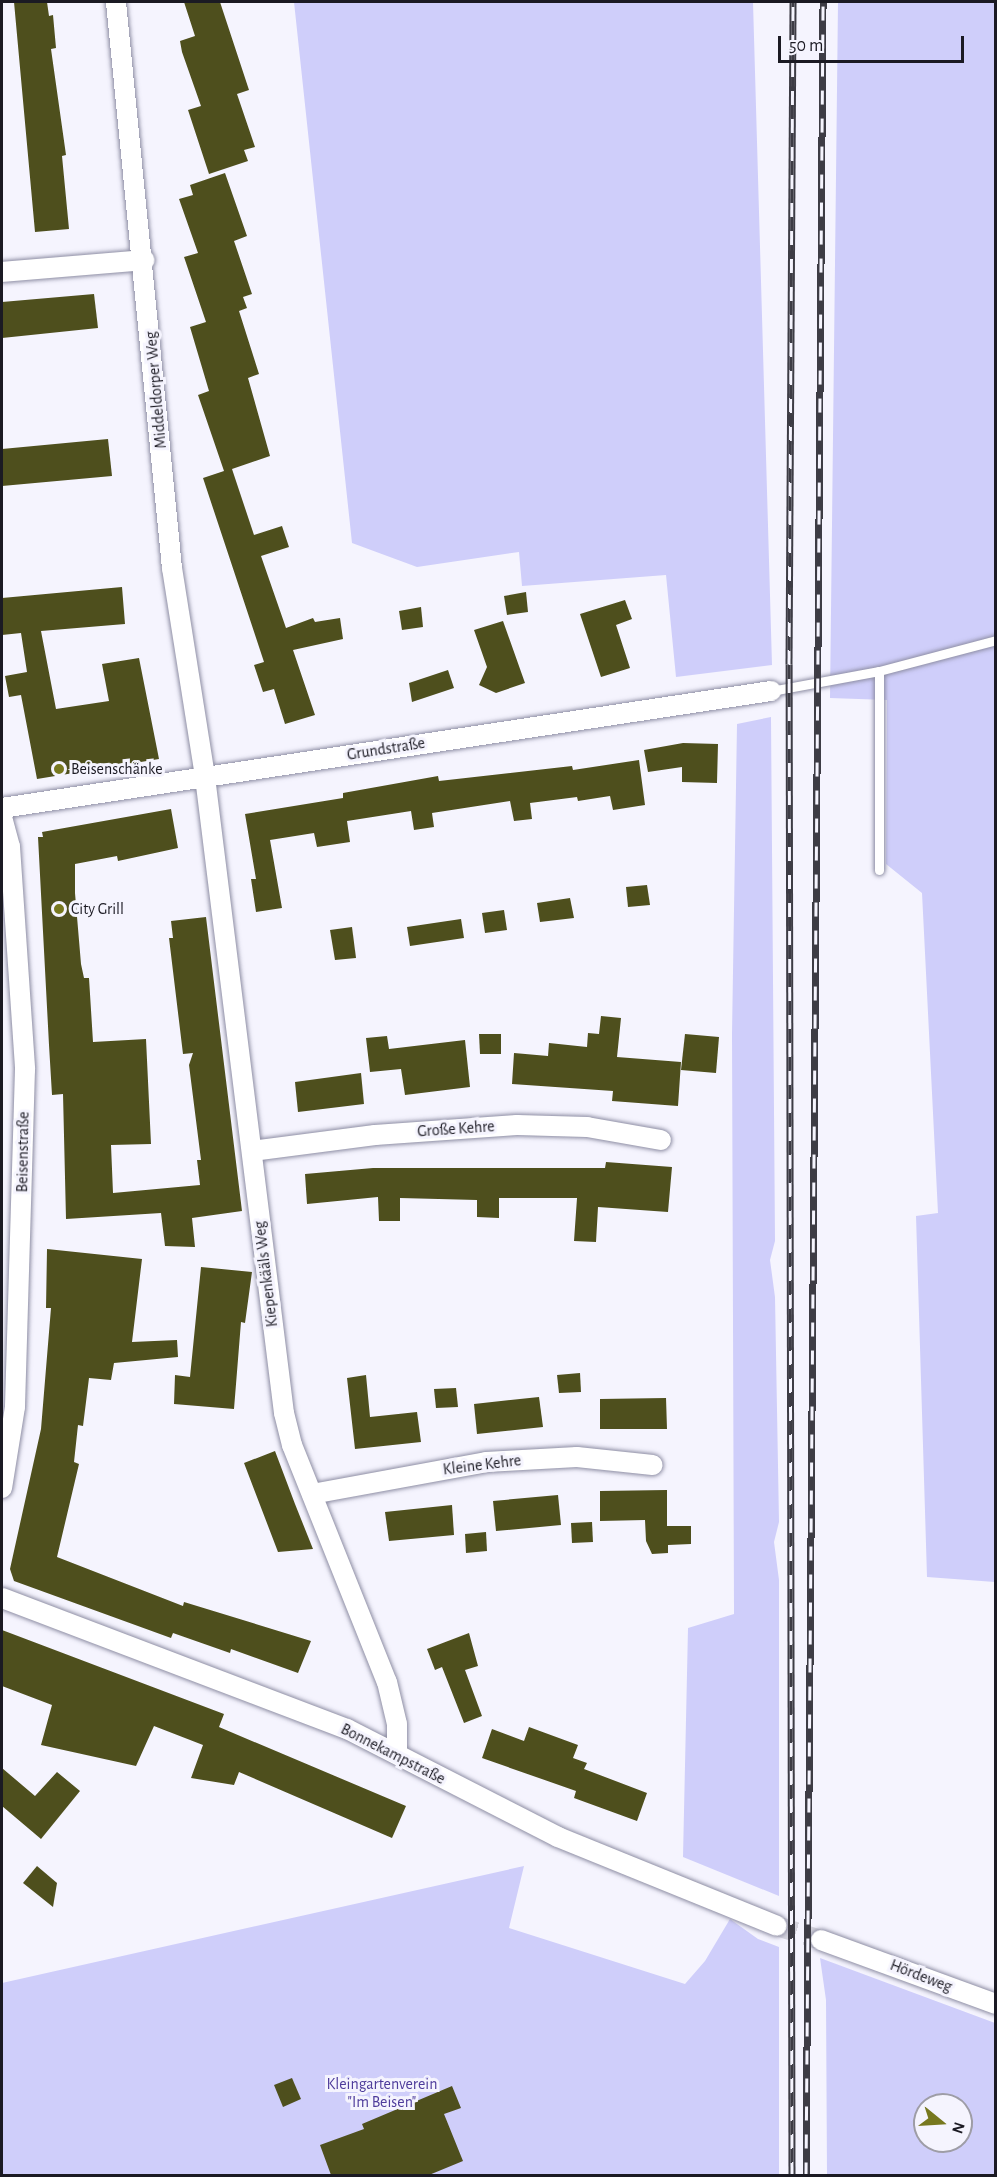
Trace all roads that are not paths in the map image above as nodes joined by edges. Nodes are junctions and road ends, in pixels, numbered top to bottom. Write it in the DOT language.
graph roads {
  1 [pos="116,2"];
  2 [pos="144,260"];
  3 [pos="2,273"];
  4 [pos="996,640"];
  5 [pos="879,670"];
  6 [pos="771,691"];
  7 [pos="205,777"];
  8 [pos="2,808"];
  9 [pos="2,817"];
  10 [pos="879,870"];
  11 [pos="661,1140"];
  12 [pos="252,1151"];
  13 [pos="653,1465"];
  14 [pos="2,1488"];
  15 [pos="312,1494"];
  16 [pos="2,1599"];
  17 [pos="397,1753"];
  18 [pos="777,1926"];
  19 [pos="821,1940"];
  20 [pos="996,2004"];
  1 -- 2 [label="street, Middeldorper Weg"];
  2 -- 3 [label="street"];
  2 -- 7 [label="street, Middeldorper Weg"];
  4 -- 5 [label="lane"];
  5 -- 6 [label="lane"];
  5 -- 10 [label="lane"];
  6 -- 7 [label="street, Grundstraße"];
  7 -- 8 [label="street, Grundstraße"];
  7 -- 12 [label="street, Kiepenkääls Weg"];
  9 -- 14 [label="street, Beisenstraße"];
  11 -- 12 [label="street, Große Kehre"];
  12 -- 15 [label="street, Kiepenkääls Weg"];
  13 -- 15 [label="street, Kleine Kehre"];
  15 -- 17 [label="street, Kiepenkääls Weg"];
  16 -- 17 [label="street, Bonnekampstraße"];
  17 -- 18 [label="street, Bonnekampstraße"];
  19 -- 20 [label="street, Hördeweg"];
}
